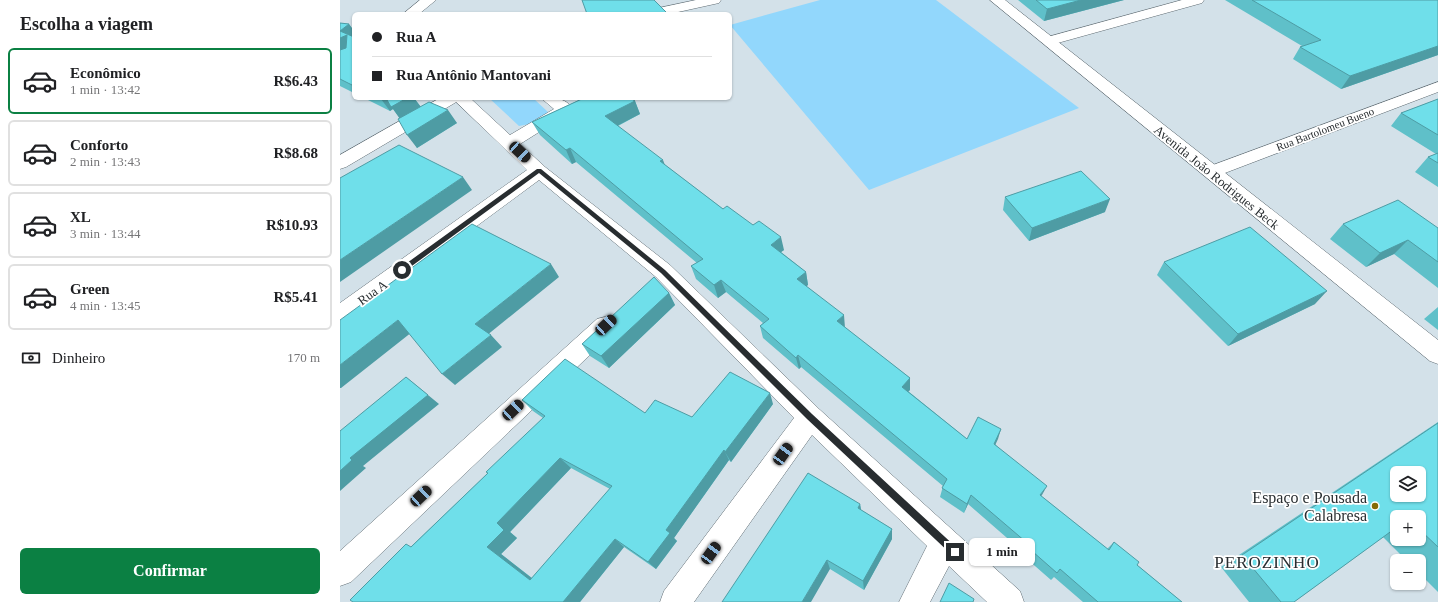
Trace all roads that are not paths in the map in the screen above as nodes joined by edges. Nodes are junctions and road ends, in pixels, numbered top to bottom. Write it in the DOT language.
graph roads {
  1 [pos="429,0"];
  2 [pos="714,0"];
  3 [pos="997,0"];
  4 [pos="1197,0"];
  5 [pos="413,12"];
  6 [pos="659,12"];
  7 [pos="1049,41"];
  8 [pos="1438,87"];
  9 [pos="449,100"];
  10 [pos="462,100"];
  11 [pos="552,100"];
  12 [pos="510,143"];
  13 [pos="340,163"];
  14 [pos="539,171"];
  15 [pos="1211,172"];
  16 [pos="623,309"];
  17 [pos="340,315"];
  18 [pos="1438,354"];
  19 [pos="810,417"];
  20 [pos="944,542"];
  21 [pos="340,571"];
  22 [pos="675,602"];
  23 [pos="914,602"];
  24 [pos="1009,602"];
  1 -- 5 [label="street"];
  2 -- 6 [label="street"];
  3 -- 7 [label="street, Avenida João Rodrigues Beck"];
  4 -- 7 [label="street"];
  7 -- 15 [label="street, Avenida João Rodrigues Beck"];
  8 -- 15 [label="street, Rua Bartolomeu Bueno"];
  9 -- 13 [label="street"];
  10 -- 12 [label="street"];
  11 -- 12 [label="street"];
  12 -- 14 [label="street"];
  14 -- 17 [label="street, Rua A"];
  14 -- 19 [label="street"];
  15 -- 18 [label="street, Avenida João Rodrigues Beck"];
  16 -- 21 [label="street"];
  19 -- 20 [label="street"];
  19 -- 22 [label="street"];
  20 -- 23 [label="street"];
  20 -- 24 [label="street"];
}
